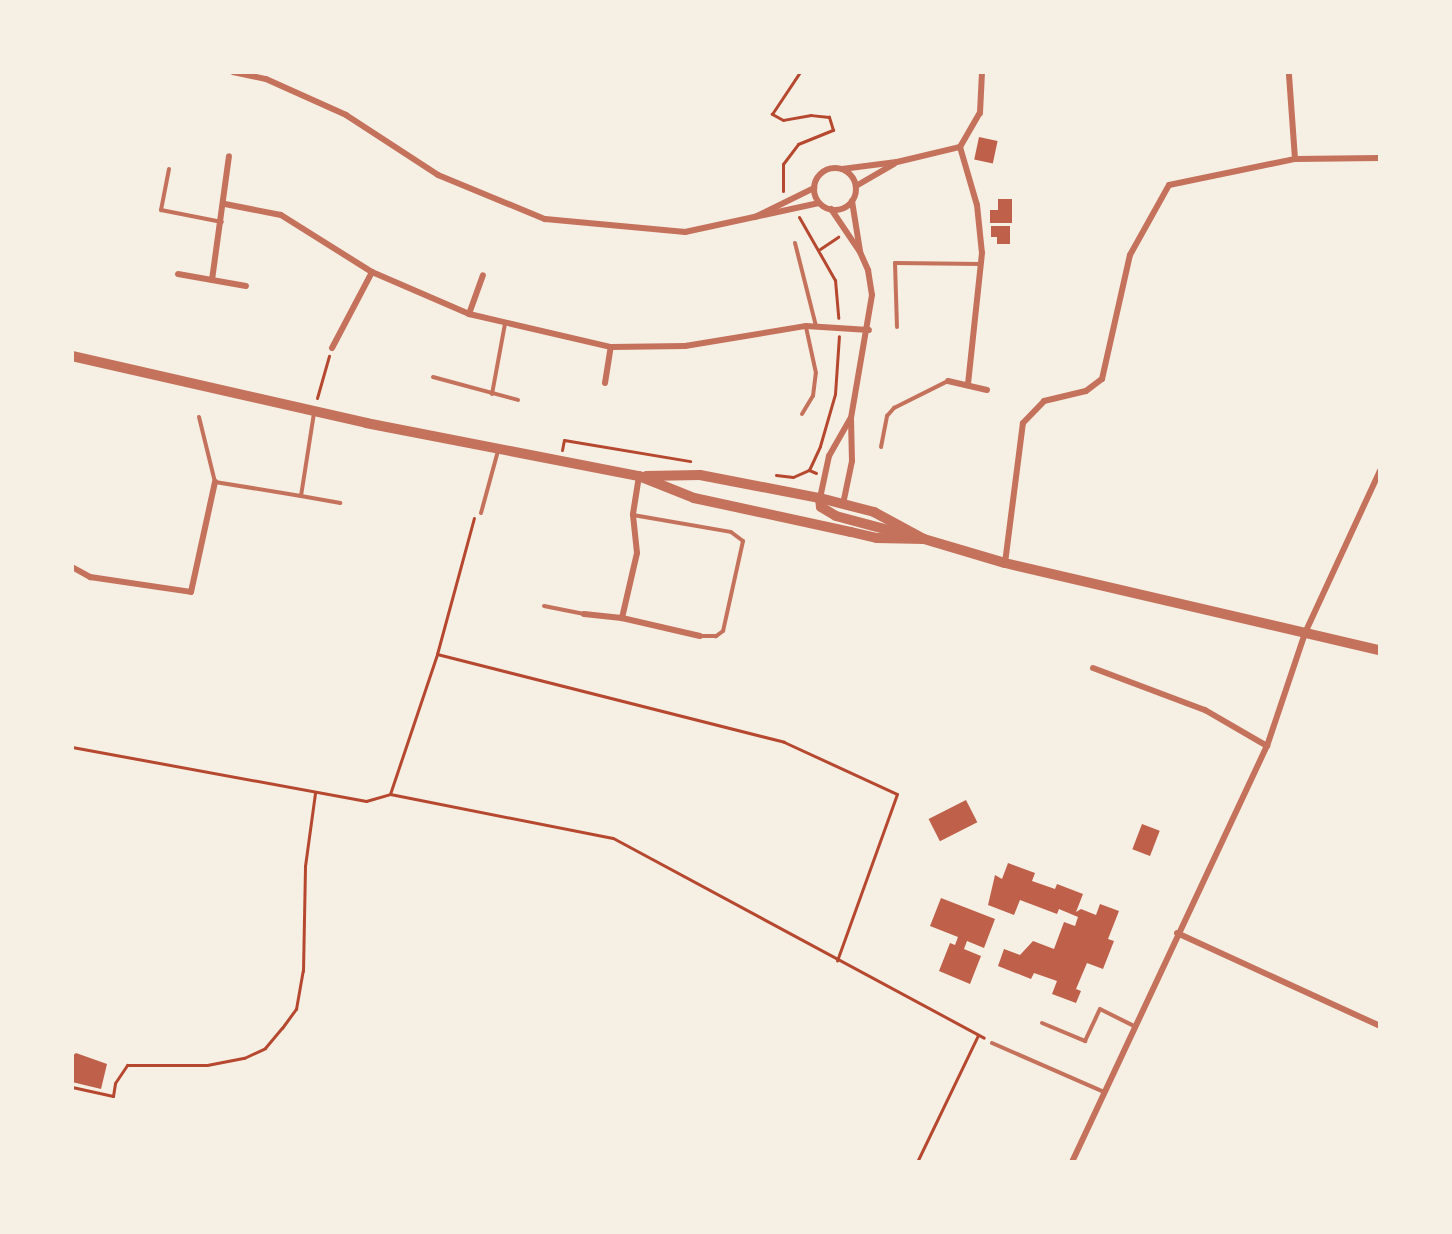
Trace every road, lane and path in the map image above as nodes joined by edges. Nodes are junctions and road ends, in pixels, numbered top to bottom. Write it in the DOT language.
graph roads {
  1 [pos="233,72"];
  2 [pos="800,72"];
  3 [pos="982,72"];
  4 [pos="1289,75"];
  5 [pos="960,147"];
  6 [pos="229,156"];
  7 [pos="1380,158"];
  8 [pos="1294,159"];
  9 [pos="897,162"];
  10 [pos="169,168"];
  11 [pos="842,169"];
  12 [pos="856,186"];
  13 [pos="814,188"];
  14 [pos="788,199"];
  15 [pos="852,201"];
  16 [pos="819,203"];
  17 [pos="225,204"];
  18 [pos="831,209"];
  19 [pos="795,211"];
  20 [pos="749,220"];
  21 [pos="222,222"];
  22 [pos="795,243"];
  23 [pos="860,252"];
  24 [pos="981,264"];
  25 [pos="372,272"];
  26 [pos="178,274"];
  27 [pos="483,275"];
  28 [pos="212,280"];
  29 [pos="246,286"];
  30 [pos="469,314"];
  31 [pos="505,324"];
  32 [pos="806,326"];
  33 [pos="816,326"];
  34 [pos="838,326"];
  35 [pos="897,327"];
  36 [pos="869,330"];
  37 [pos="611,347"];
  38 [pos="332,348"];
  39 [pos="72,356"];
  40 [pos="434,377"];
  41 [pos="948,381"];
  42 [pos="605,383"];
  43 [pos="968,385"];
  44 [pos="987,390"];
  45 [pos="492,393"];
  46 [pos="518,400"];
  47 [pos="315,412"];
  48 [pos="802,414"];
  49 [pos="199,417"];
  50 [pos="851,418"];
  51 [pos="882,447"];
  52 [pos="498,450"];
  53 [pos="560,461"];
  54 [pos="692,462"];
  55 [pos="809,470"];
  56 [pos="1380,471"];
  57 [pos="773,475"];
  58 [pos="639,476"];
  59 [pos="824,476"];
  60 [pos="215,482"];
  61 [pos="301,496"];
  62 [pos="820,498"];
  63 [pos="340,502"];
  64 [pos="843,504"];
  65 [pos="479,513"];
  66 [pos="633,515"];
  67 [pos="836,516"];
  68 [pos="824,526"];
  69 [pos="924,539"];
  70 [pos="1005,563"];
  71 [pos="72,567"];
  72 [pos="544,606"];
  73 [pos="584,614"];
  74 [pos="622,618"];
  75 [pos="1305,633"];
  76 [pos="700,636"];
  77 [pos="1380,650"];
  78 [pos="437,654"];
  79 [pos="1093,668"];
  80 [pos="1267,746"];
  81 [pos="72,747"];
  82 [pos="315,792"];
  83 [pos="390,794"];
  84 [pos="1177,933"];
  85 [pos="837,961"];
  86 [pos="1042,1023"];
  87 [pos="1380,1026"];
  88 [pos="1137,1027"];
  89 [pos="978,1035"];
  90 [pos="992,1042"];
  91 [pos="72,1087"];
  92 [pos="1105,1092"];
  93 [pos="917,1162"];
  94 [pos="1072,1162"];
  1 -- 20 [label="street"];
  2 -- 14 [label="path"];
  3 -- 5 [label="street"];
  4 -- 8 [label="street"];
  5 -- 9 [label="street"];
  5 -- 24 [label="street"];
  6 -- 17 [label="street"];
  7 -- 8 [label="street"];
  8 -- 70 [label="street"];
  9 -- 11 [label="street"];
  9 -- 12 [label="street"];
  10 -- 21 [label="lane"];
  11 -- 12 [label="street"];
  11 -- 13 [label="street"];
  12 -- 15 [label="street"];
  13 -- 14 [label="street"];
  13 -- 16 [label="street"];
  14 -- 20 [label="street"];
  15 -- 18 [label="street"];
  15 -- 23 [label="street"];
  16 -- 18 [label="street"];
  16 -- 19 [label="street"];
  17 -- 21 [label="street"];
  17 -- 25 [label="street"];
  18 -- 23 [label="street"];
  19 -- 20 [label="street"];
  19 -- 34 [label="path"];
  21 -- 28 [label="street"];
  22 -- 33 [label="lane"];
  23 -- 36 [label="street"];
  24 -- 35 [label="lane"];
  24 -- 43 [label="street"];
  25 -- 30 [label="street"];
  25 -- 38 [label="street"];
  26 -- 28 [label="street"];
  27 -- 30 [label="street"];
  28 -- 29 [label="street"];
  30 -- 31 [label="street"];
  31 -- 37 [label="street"];
  31 -- 45 [label="lane"];
  32 -- 33 [label="street"];
  32 -- 37 [label="street"];
  32 -- 48 [label="lane"];
  33 -- 34 [label="street"];
  34 -- 36 [label="street"];
  34 -- 55 [label="path"];
  36 -- 50 [label="street"];
  37 -- 42 [label="street"];
  38 -- 47 [label="path"];
  39 -- 47 [label="street"];
  40 -- 45 [label="lane"];
  41 -- 43 [label="street"];
  41 -- 51 [label="lane"];
  43 -- 44 [label="street"];
  45 -- 46 [label="lane"];
  47 -- 52 [label="street"];
  47 -- 61 [label="lane"];
  49 -- 60 [label="lane"];
  50 -- 59 [label="street"];
  50 -- 64 [label="street"];
  52 -- 53 [label="street"];
  52 -- 65 [label="lane"];
  53 -- 54 [label="path"];
  53 -- 58 [label="street"];
  55 -- 57 [label="path"];
  55 -- 59 [label="path"];
  56 -- 75 [label="street"];
  58 -- 62 [label="street"];
  58 -- 66 [label="street"];
  58 -- 68 [label="street"];
  59 -- 62 [label="street"];
  60 -- 61 [label="lane"];
  60 -- 71 [label="street"];
  61 -- 63 [label="lane"];
  62 -- 64 [label="street"];
  62 -- 67 [label="street"];
  64 -- 67 [label="street"];
  64 -- 69 [label="street"];
  65 -- 78 [label="path"];
  66 -- 74 [label="street"];
  66 -- 76 [label="lane"];
  67 -- 68 [label="street"];
  67 -- 69 [label="street"];
  68 -- 69 [label="street"];
  69 -- 70 [label="street"];
  70 -- 75 [label="street"];
  72 -- 73 [label="lane"];
  73 -- 74 [label="street"];
  74 -- 76 [label="street"];
  75 -- 77 [label="street"];
  75 -- 80 [label="street"];
  78 -- 83 [label="path"];
  78 -- 85 [label="path"];
  79 -- 80 [label="street"];
  80 -- 84 [label="street"];
  81 -- 82 [label="path"];
  82 -- 83 [label="path"];
  82 -- 91 [label="path"];
  83 -- 85 [label="path"];
  84 -- 87 [label="street"];
  84 -- 88 [label="street"];
  85 -- 89 [label="path"];
  86 -- 88 [label="lane"];
  88 -- 92 [label="street"];
  89 -- 90 [label="path"];
  89 -- 93 [label="path"];
  90 -- 92 [label="lane"];
  92 -- 94 [label="street"];
}
